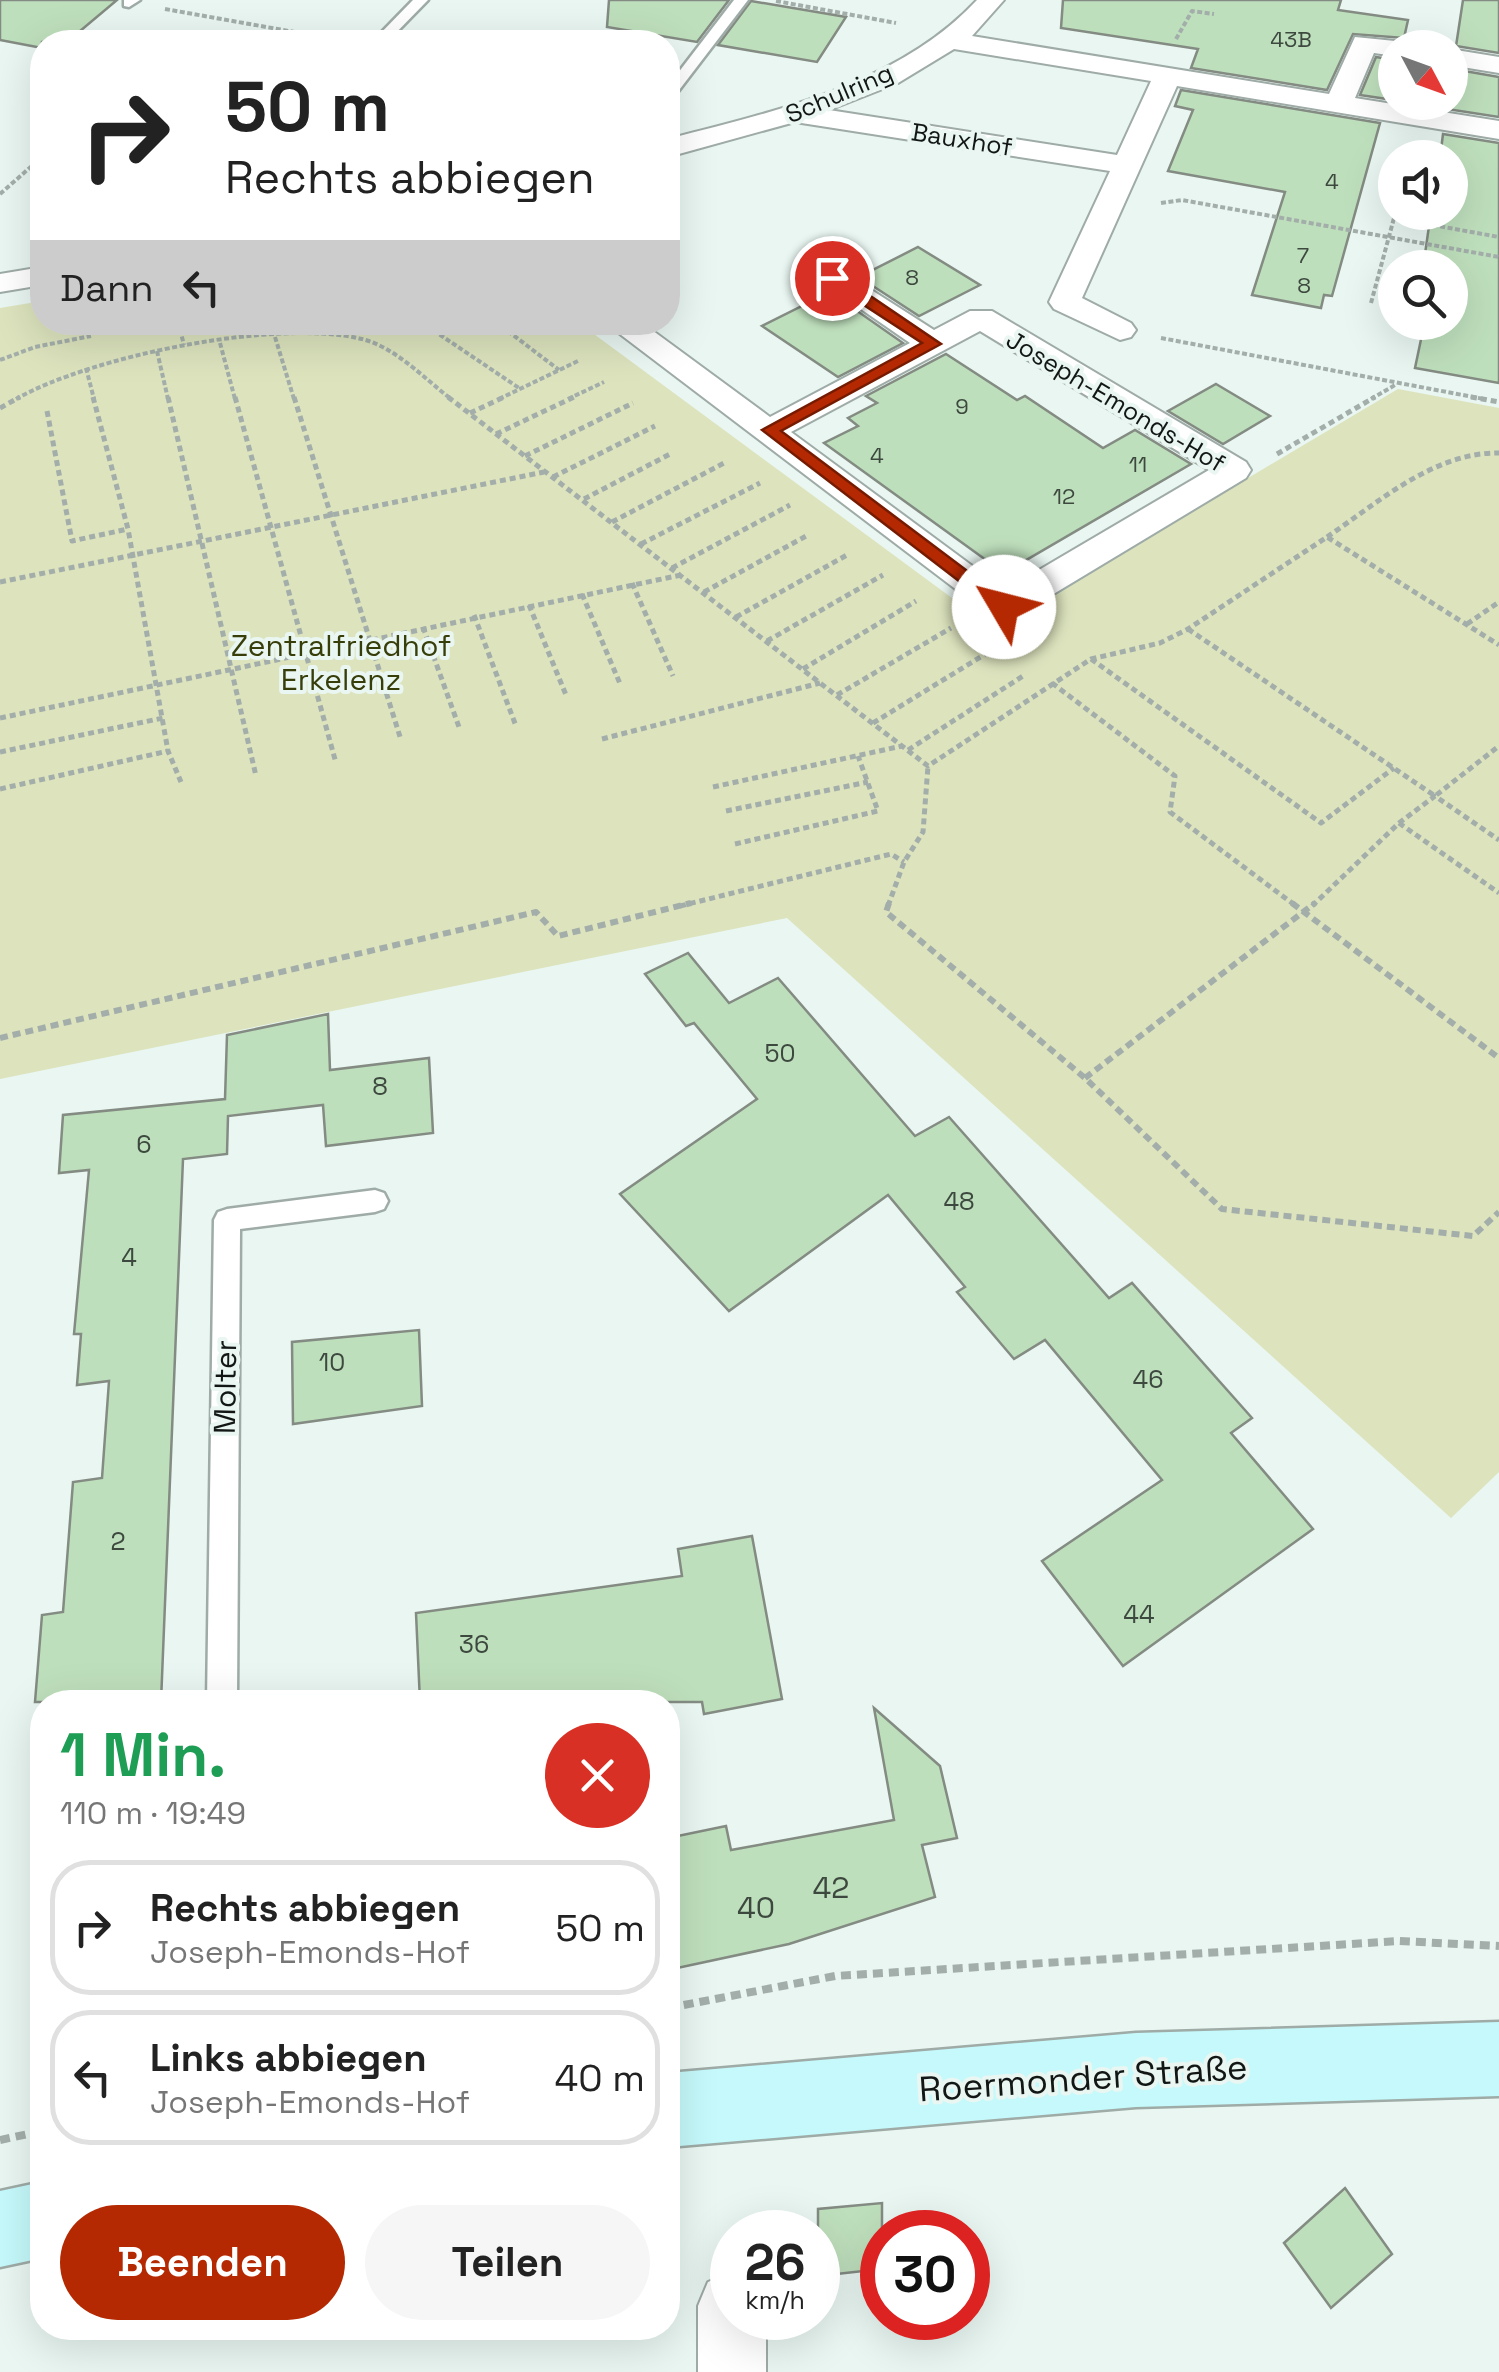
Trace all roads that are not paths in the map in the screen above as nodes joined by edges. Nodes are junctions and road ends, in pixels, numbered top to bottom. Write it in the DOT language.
graph roads {
  1 [pos="421,0"];
  2 [pos="742,0"];
  3 [pos="991,0"];
  4 [pos="391,30"];
  5 [pos="954,41"];
  6 [pos="1378,46"];
  7 [pos="1468,60"];
  8 [pos="1499,65"];
  9 [pos="1167,78"];
  10 [pos="680,80"];
  11 [pos="1338,106"];
  12 [pos="798,114"];
  13 [pos="1499,130"];
  14 [pos="680,145"];
  15 [pos="1126,165"];
  16 [pos="839,249"];
  17 [pos="30,278"];
  18 [pos="0,283"];
  19 [pos="1120,330"];
  20 [pos="638,335"];
  21 [pos="933,344"];
  22 [pos="770,430"];
  23 [pos="375,1201"];
  24 [pos="222,1690"];
  25 [pos="1499,2059"];
  26 [pos="680,2109"];
  27 [pos="30,2223"];
  28 [pos="0,2229"];
  29 [pos="732,2340"];
  30 [pos="732,2372"];
  1 -- 4 [label="lane"];
  2 -- 10 [label="lane"];
  3 -- 5 [label="street, Schulring"];
  5 -- 9 [label="street"];
  5 -- 12 [label="street, Schulring"];
  6 -- 11 [label="street"];
  7 -- 8 [label="street"];
  9 -- 11 [label="street"];
  9 -- 15 [label="street"];
  11 -- 13 [label="street"];
  12 -- 14 [label="street, Schulring"];
  12 -- 15 [label="street, Bauxhof"];
  15 -- 19 [label="street"];
  16 -- 21 [label="street"];
  17 -- 18 [label="street"];
  20 -- 22 [label="street, Joseph-Emonds-Hof"];
  21 -- 22 [label="street, Joseph-Emonds-Hof"];
  21 -- 22 [label="street, Joseph-Emonds-Hof"];
  23 -- 24 [label="lane, Molter"];
  25 -- 26 [label="main road, Roermonder Straße"];
  27 -- 28 [label="main road"];
  29 -- 30 [label="street"];
}
